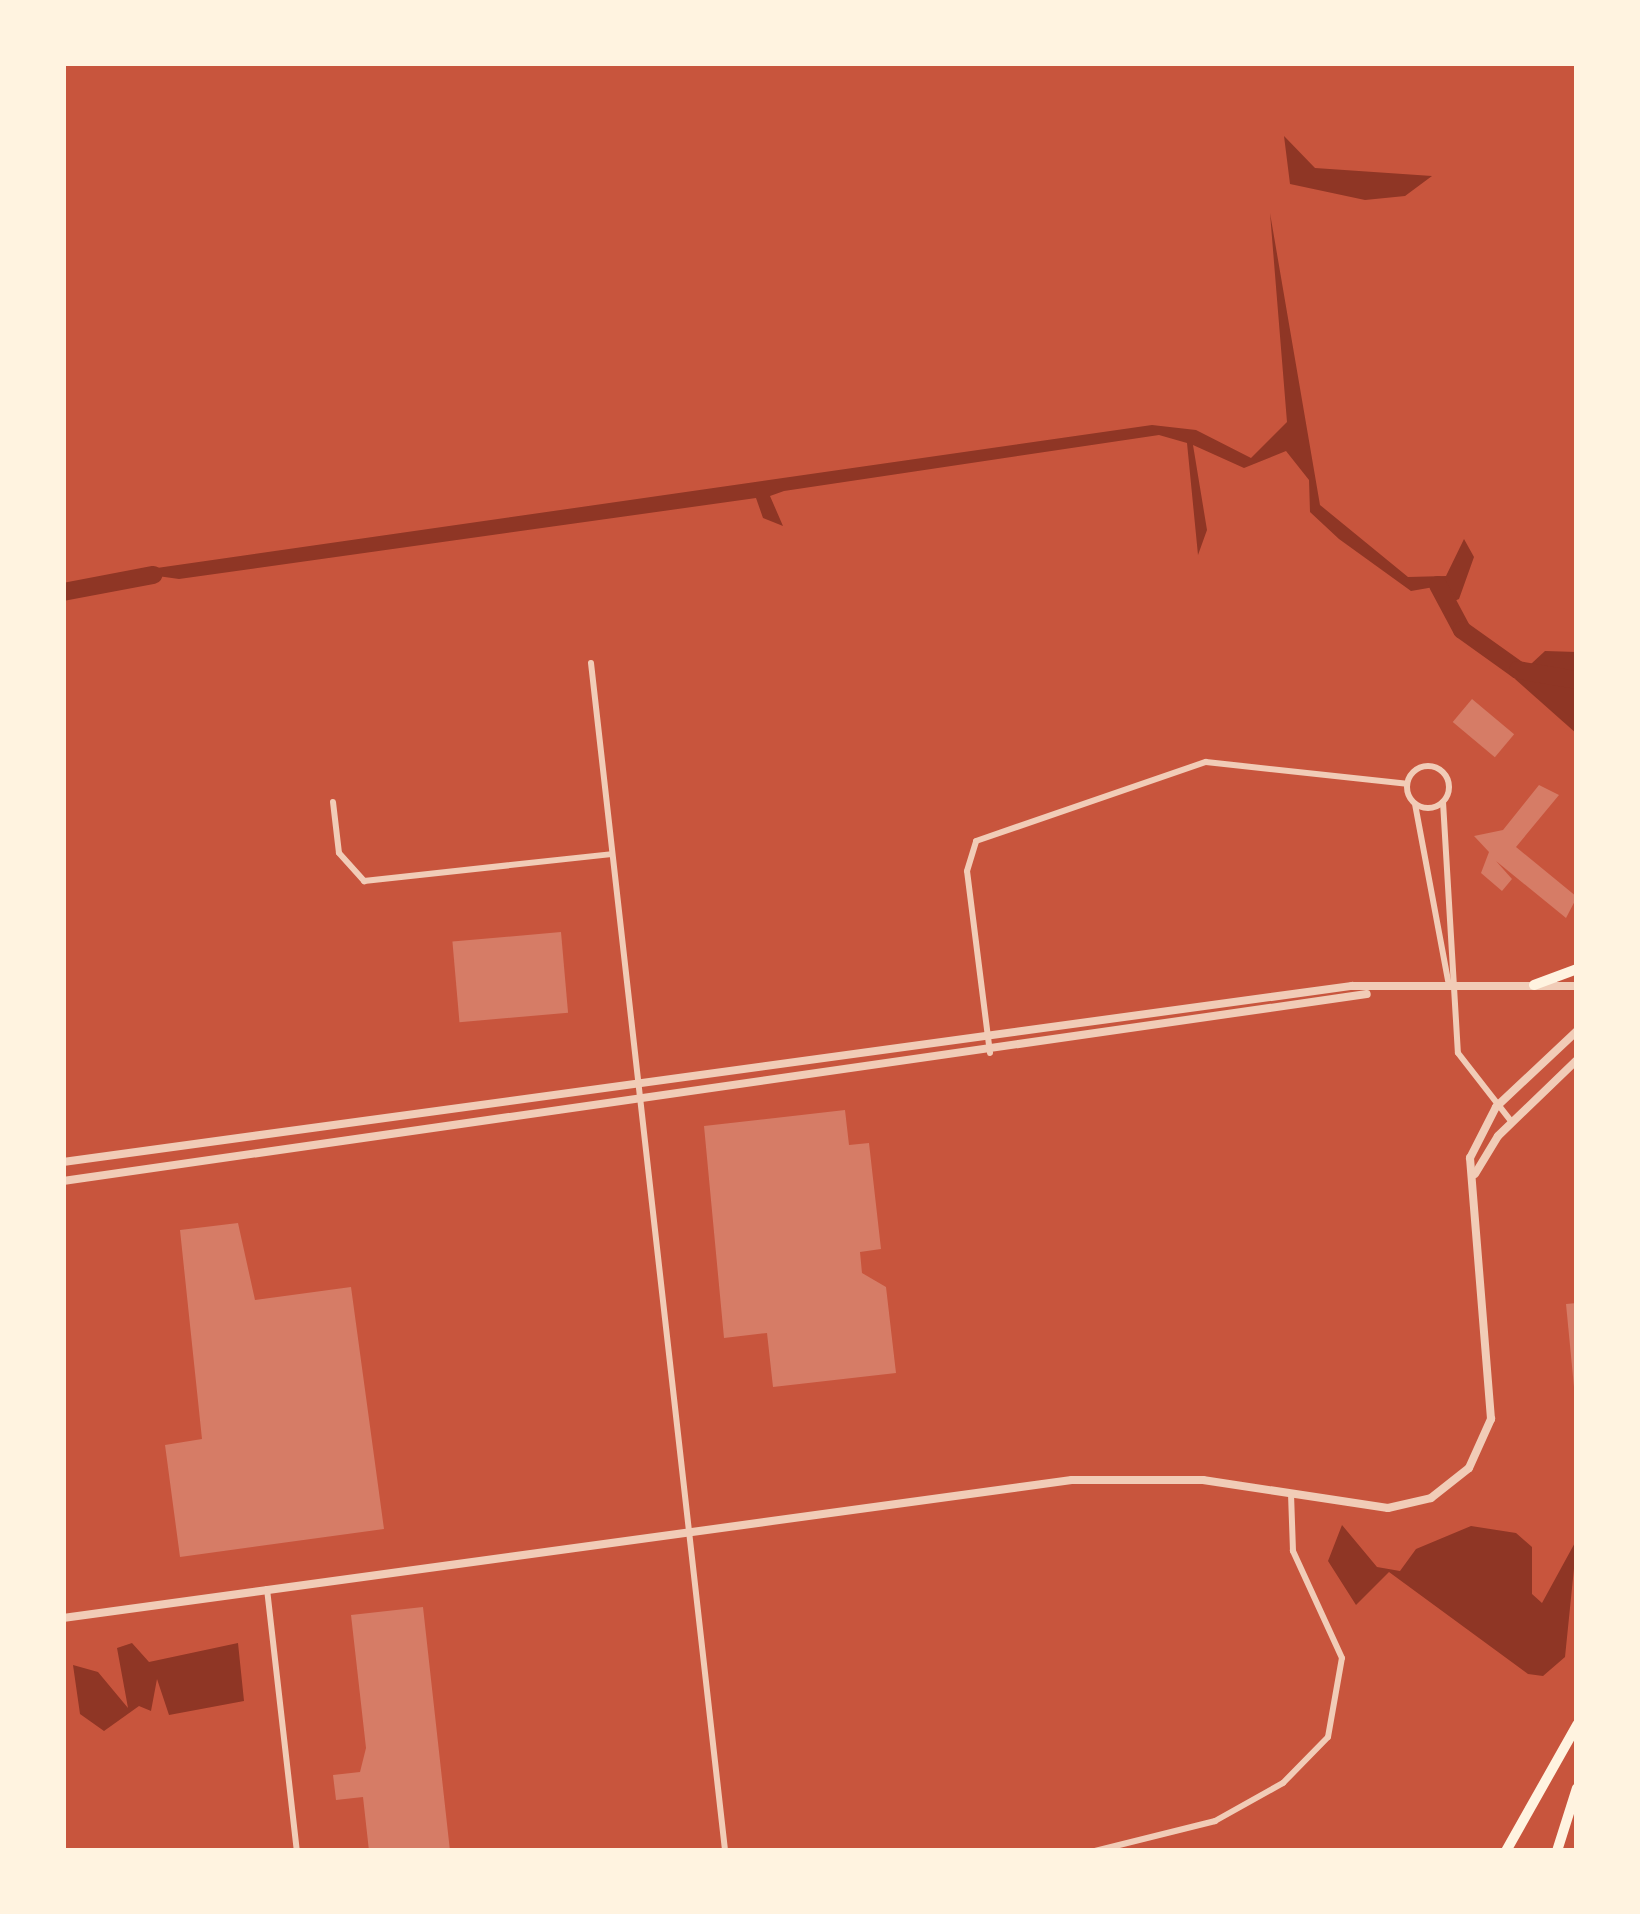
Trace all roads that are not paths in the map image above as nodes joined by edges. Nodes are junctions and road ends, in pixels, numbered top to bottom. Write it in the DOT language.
graph roads {
  1 [pos="591,663"];
  2 [pos="1407,784"];
  3 [pos="333,802"];
  4 [pos="1443,802"];
  5 [pos="1415,804"];
  6 [pos="612,854"];
  7 [pos="1577,969"];
  8 [pos="1449,985"];
  9 [pos="1534,985"];
  10 [pos="1577,986"];
  11 [pos="1369,993"];
  12 [pos="1577,1031"];
  13 [pos="987,1035"];
  14 [pos="989,1053"];
  15 [pos="1577,1060"];
  16 [pos="638,1083"];
  17 [pos="640,1102"];
  18 [pos="1496,1107"];
  19 [pos="1511,1121"];
  20 [pos="63,1162"];
  21 [pos="1474,1175"];
  22 [pos="63,1181"];
  23 [pos="1291,1495"];
  24 [pos="689,1532"];
  25 [pos="267,1589"];
  26 [pos="63,1618"];
  27 [pos="1577,1725"];
  28 [pos="1577,1788"];
  29 [pos="297,1851"];
  30 [pos="725,1851"];
  31 [pos="1095,1851"];
  32 [pos="1506,1851"];
  33 [pos="1557,1851"];
  1 -- 6 [label="street"];
  2 -- 4 [label="street"];
  2 -- 5 [label="street"];
  2 -- 13 [label="street"];
  3 -- 6 [label="street"];
  4 -- 5 [label="street"];
  4 -- 8 [label="street"];
  5 -- 8 [label="street"];
  6 -- 16 [label="street"];
  7 -- 9 [label="highway"];
  8 -- 9 [label="street"];
  8 -- 11 [label="street"];
  8 -- 18 [label="street"];
  9 -- 10 [label="street"];
  11 -- 13 [label="street"];
  11 -- 14 [label="street"];
  12 -- 18 [label="street"];
  13 -- 14 [label="street"];
  13 -- 16 [label="street"];
  14 -- 17 [label="street"];
  15 -- 19 [label="street"];
  16 -- 17 [label="street"];
  16 -- 20 [label="street"];
  17 -- 22 [label="street"];
  17 -- 24 [label="street"];
  18 -- 19 [label="street"];
  18 -- 21 [label="street"];
  19 -- 21 [label="street"];
  21 -- 23 [label="street"];
  23 -- 24 [label="street"];
  23 -- 31 [label="street"];
  24 -- 25 [label="street"];
  24 -- 30 [label="street"];
  25 -- 26 [label="street"];
  25 -- 29 [label="street"];
  27 -- 32 [label="highway"];
  28 -- 33 [label="highway"];
}
